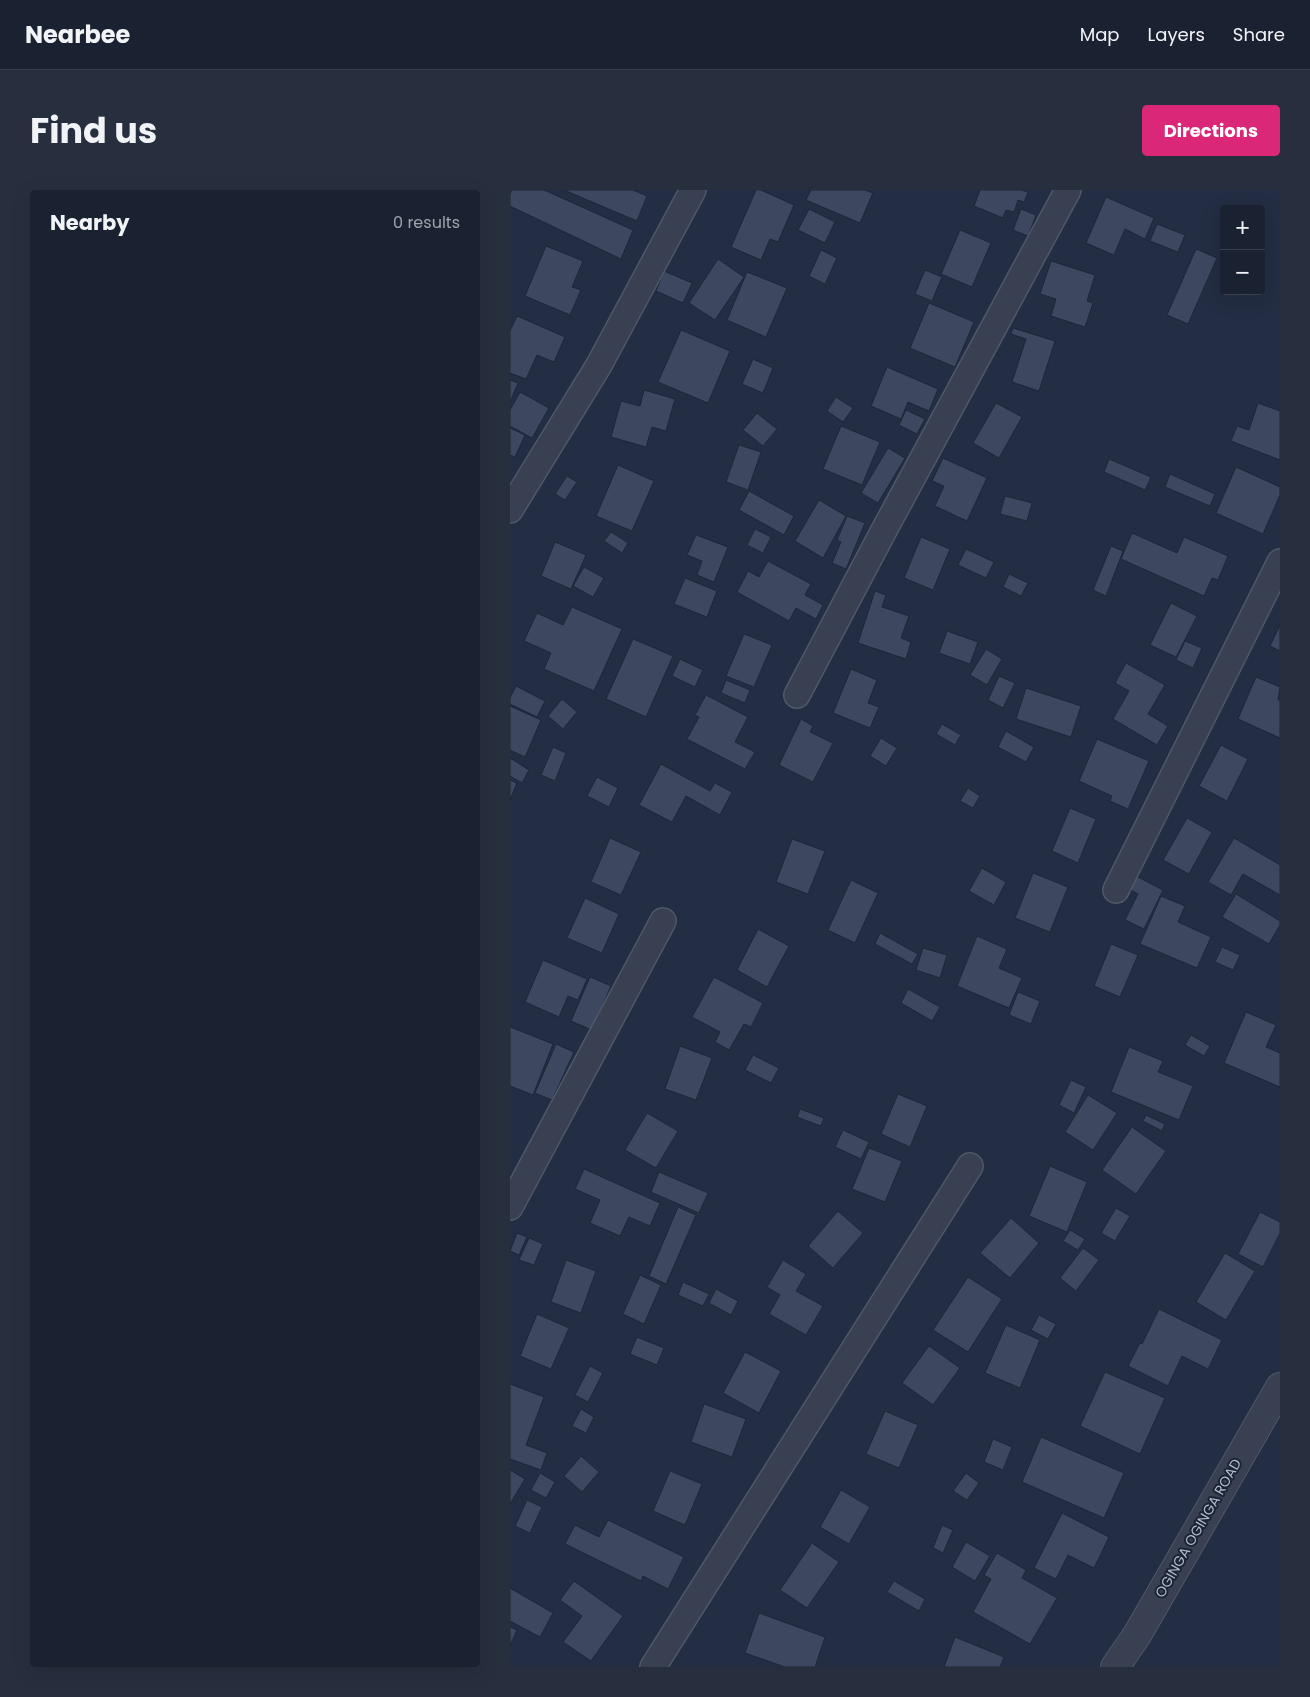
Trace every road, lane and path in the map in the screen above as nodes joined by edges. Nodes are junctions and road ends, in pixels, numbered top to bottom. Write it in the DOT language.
graph roads {
  1 [pos="693,190"];
  2 [pos="1068,190"];
  3 [pos="510,510"];
  4 [pos="1280,562"];
  5 [pos="797,695"];
  6 [pos="1116,890"];
  7 [pos="663,921"];
  8 [pos="970,1166"];
  9 [pos="510,1207"];
  10 [pos="1280,1387"];
  11 [pos="653,1667"];
  12 [pos="1115,1667"];
  1 -- 3 [label="street"];
  2 -- 5 [label="street"];
  4 -- 6 [label="street"];
  7 -- 9 [label="street"];
  8 -- 11 [label="street"];
  10 -- 12 [label="street, OGINGA OGINGA ROAD"];
}
